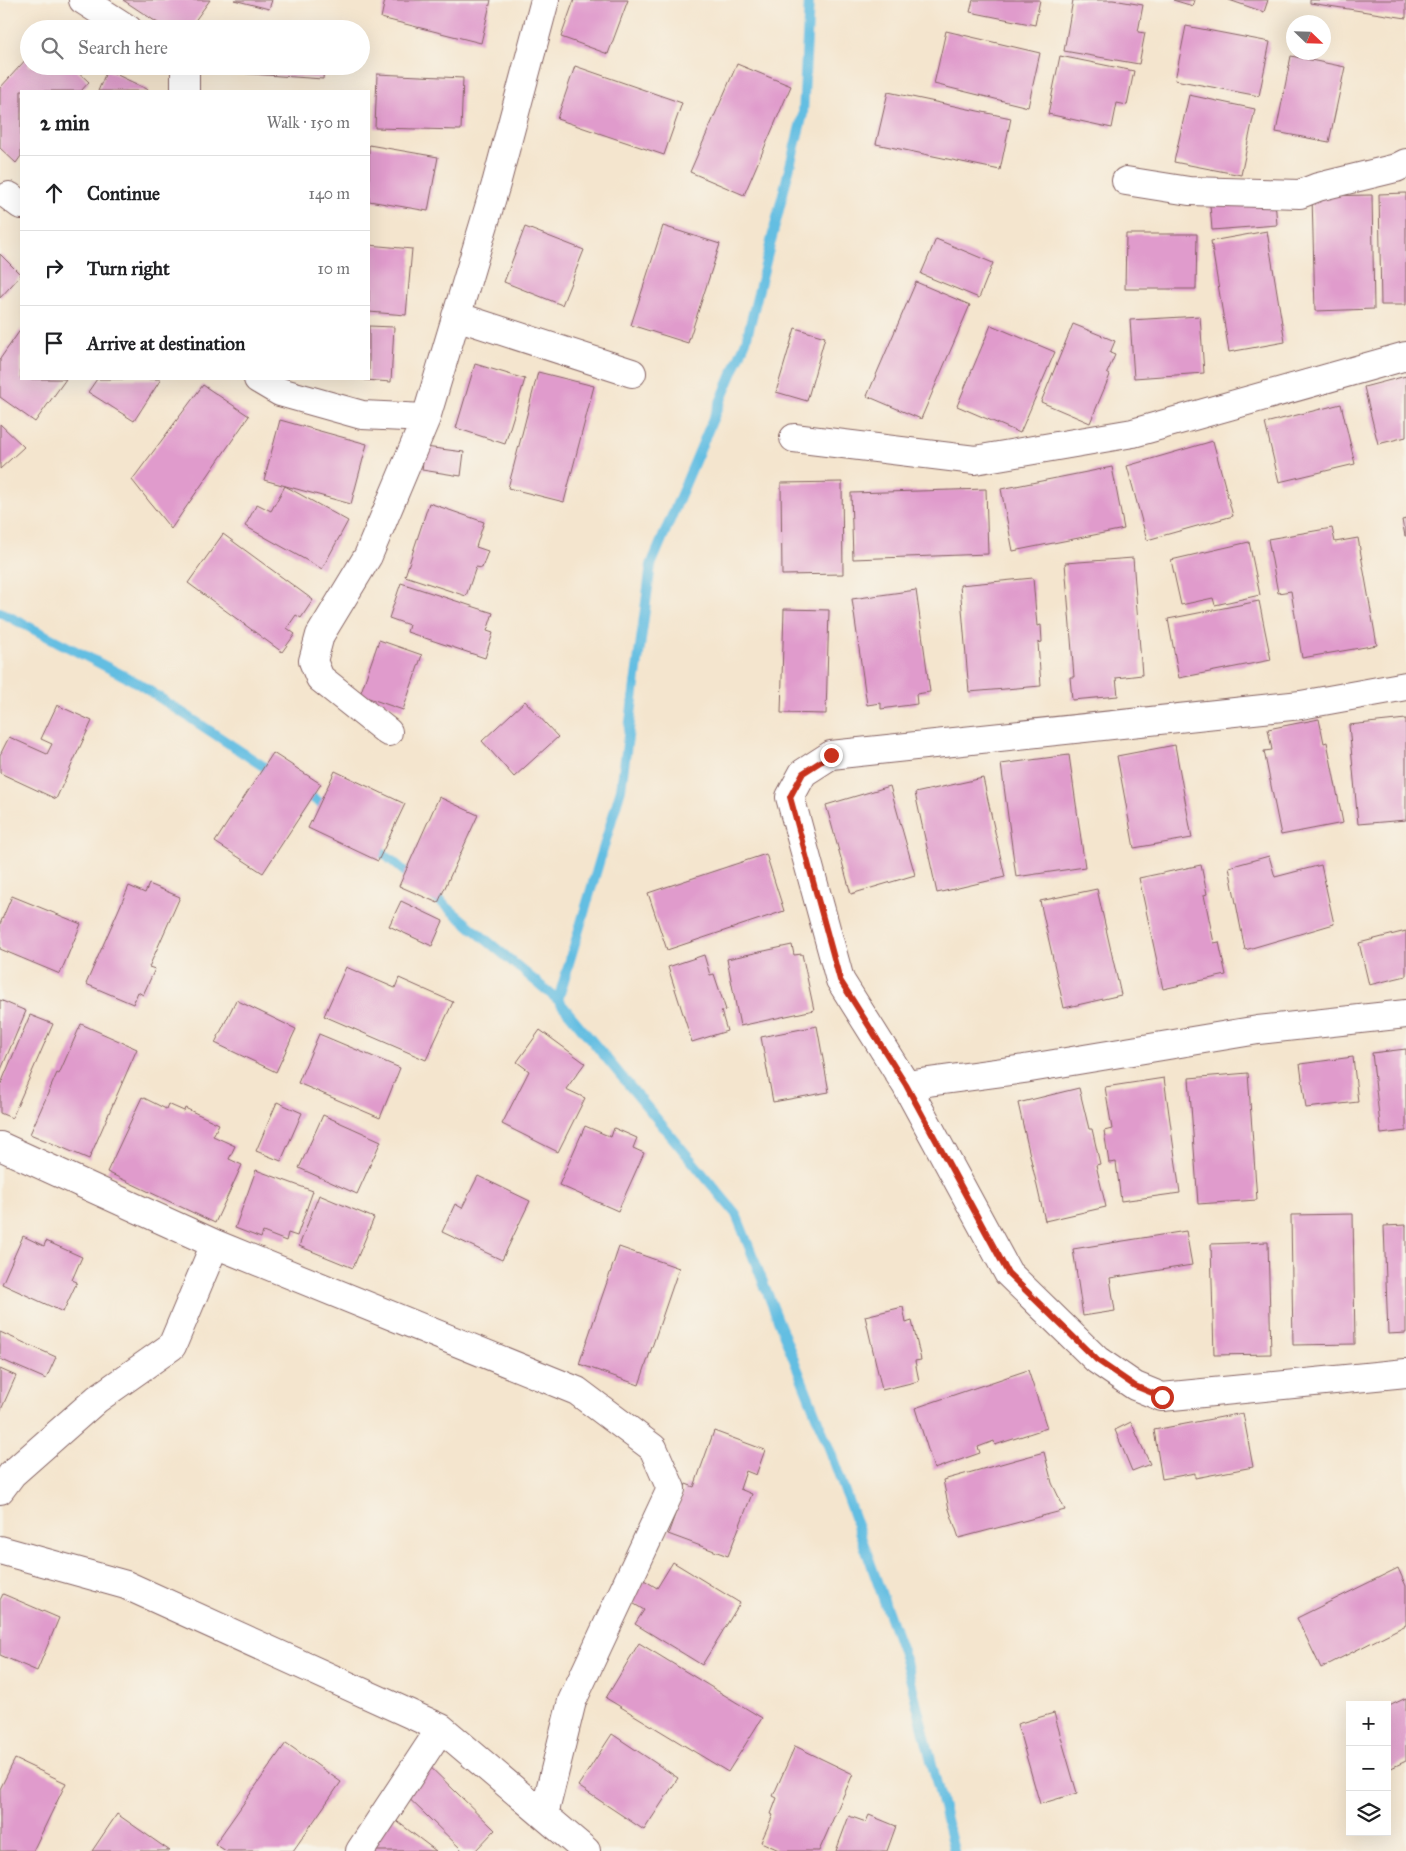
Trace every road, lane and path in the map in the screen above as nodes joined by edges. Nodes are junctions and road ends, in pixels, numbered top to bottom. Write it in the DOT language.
graph roads {
  1 [pos="83,0"];
  2 [pos="545,0"];
  3 [pos="114,20"];
  4 [pos="185,75"];
  5 [pos="185,90"];
  6 [pos="1406,163"];
  7 [pos="1126,180"];
  8 [pos="456,316"];
  9 [pos="1406,356"];
  10 [pos="632,373"];
  11 [pos="260,380"];
  12 [pos="426,418"];
  13 [pos="794,438"];
  14 [pos="1406,686"];
  15 [pos="388,732"];
  16 [pos="1406,1014"];
  17 [pos="906,1085"];
  18 [pos="0,1146"];
  19 [pos="215,1244"];
  20 [pos="1406,1373"];
  21 [pos="0,1490"];
  22 [pos="0,1550"];
  23 [pos="441,1728"];
  24 [pos="544,1815"];
  25 [pos="360,1851"];
  26 [pos="586,1851"];
  1 -- 3 [label="street"];
  2 -- 8 [label="street"];
  4 -- 5 [label="street"];
  6 -- 7 [label="street"];
  8 -- 10 [label="street"];
  8 -- 12 [label="street"];
  9 -- 13 [label="street"];
  11 -- 12 [label="street"];
  12 -- 15 [label="street"];
  14 -- 17 [label="street"];
  16 -- 17 [label="street"];
  17 -- 20 [label="street"];
  18 -- 19 [label="street"];
  19 -- 21 [label="street"];
  19 -- 24 [label="street"];
  22 -- 23 [label="street"];
  23 -- 24 [label="street"];
  23 -- 25 [label="street"];
  24 -- 26 [label="street"];
}
